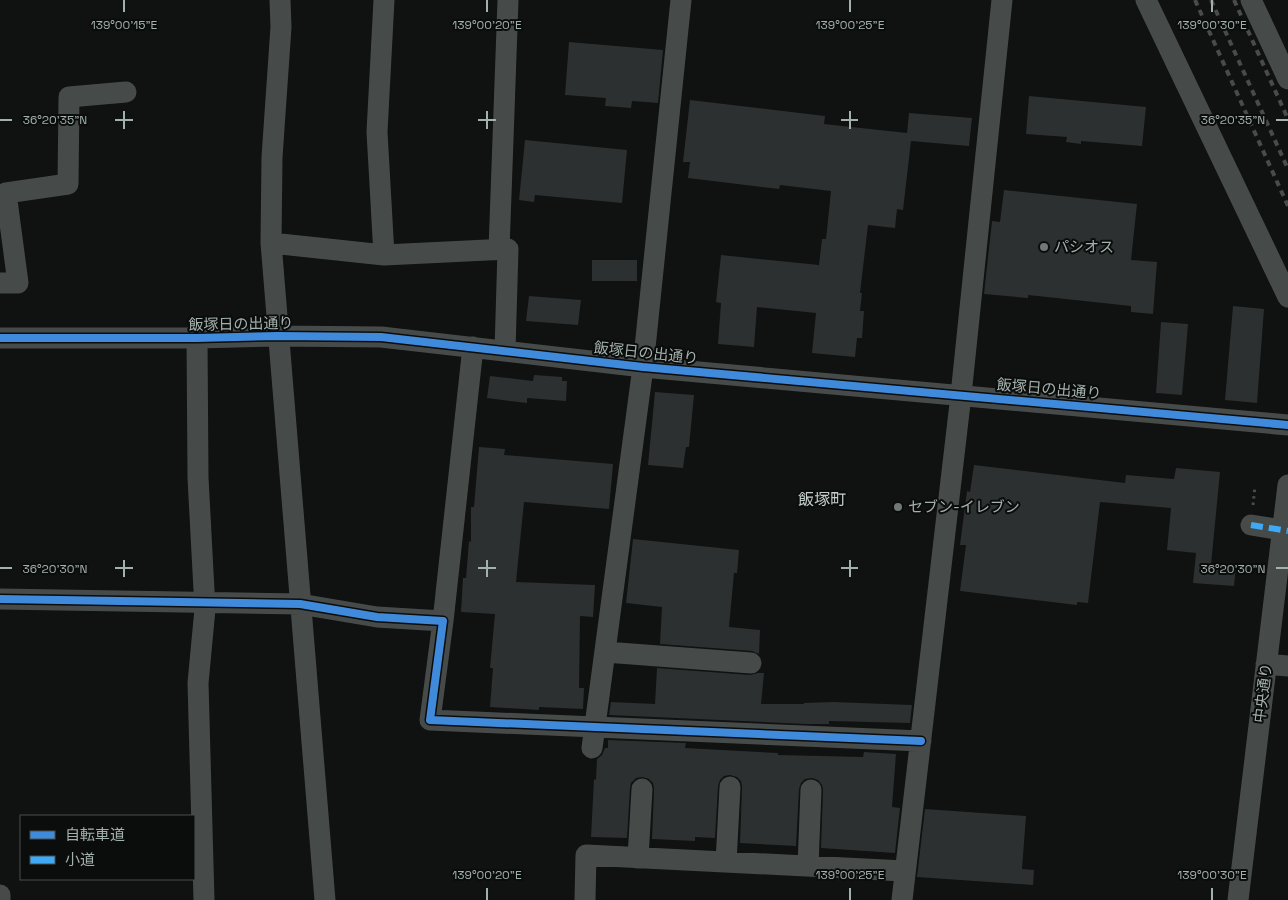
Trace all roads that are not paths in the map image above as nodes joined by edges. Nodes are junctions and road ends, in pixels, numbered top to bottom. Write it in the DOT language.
graph roads {
  1 [pos="280,0"];
  2 [pos="384,0"];
  3 [pos="508,0"];
  4 [pos="681,0"];
  5 [pos="1002,0"];
  6 [pos="1146,0"];
  7 [pos="1251,0"];
  8 [pos="1288,79"];
  9 [pos="126,92"];
  10 [pos="271,243"];
  11 [pos="499,250"];
  12 [pos="384,255"];
  13 [pos="0,283"];
  14 [pos="1288,296"];
  15 [pos="278,336"];
  16 [pos="0,338"];
  17 [pos="197,338"];
  18 [pos="473,347"];
  19 [pos="505,351"];
  20 [pos="643,367"];
  21 [pos="961,395"];
  22 [pos="1288,425"];
  23 [pos="1288,485"];
  24 [pos="1251,525"];
  25 [pos="1288,531"];
  26 [pos="0,599"];
  27 [pos="204,603"];
  28 [pos="300,604"];
  29 [pos="443,620"];
  30 [pos="605,652"];
  31 [pos="751,663"];
  32 [pos="1266,664"];
  33 [pos="1288,666"];
  34 [pos="593,738"];
  35 [pos="920,741"];
  36 [pos="730,787"];
  37 [pos="642,790"];
  38 [pos="811,790"];
  39 [pos="638,858"];
  40 [pos="726,862"];
  41 [pos="808,866"];
  42 [pos="904,871"];
  43 [pos="0,895"];
  44 [pos="0,900"];
  45 [pos="204,900"];
  46 [pos="325,900"];
  47 [pos="585,900"];
  48 [pos="902,900"];
  49 [pos="1238,900"];
  1 -- 10 [label="street"];
  2 -- 12 [label="street"];
  3 -- 11 [label="street"];
  4 -- 20 [label="street"];
  5 -- 21 [label="street"];
  6 -- 14 [label="street"];
  7 -- 8 [label="street"];
  9 -- 13 [label="street"];
  10 -- 12 [label="street"];
  10 -- 15 [label="street"];
  11 -- 12 [label="street"];
  11 -- 19 [label="street"];
  15 -- 17 [label="street, 飯塚日の出通り"];
  15 -- 18 [label="street, 飯塚日の出通り"];
  15 -- 28 [label="street"];
  16 -- 17 [label="street, 飯塚日の出通り"];
  17 -- 27 [label="street"];
  18 -- 19 [label="street, 飯塚日の出通り"];
  18 -- 29 [label="street"];
  19 -- 20 [label="street, 飯塚日の出通り"];
  20 -- 21 [label="street, 飯塚日の出通り"];
  20 -- 30 [label="street"];
  21 -- 22 [label="street, 飯塚日の出通り"];
  21 -- 35 [label="street"];
  23 -- 32 [label="street, 中央通り"];
  24 -- 25 [label="street, bridge"];
  26 -- 27 [label="street"];
  27 -- 28 [label="street"];
  27 -- 45 [label="street"];
  28 -- 29 [label="street"];
  28 -- 46 [label="street"];
  29 -- 34 [label="street"];
  30 -- 31 [label="street"];
  30 -- 34 [label="street"];
  32 -- 33 [label="street"];
  32 -- 49 [label="street, 中央通り"];
  34 -- 35 [label="street"];
  35 -- 42 [label="street"];
  36 -- 40 [label="street"];
  37 -- 39 [label="street"];
  38 -- 41 [label="street"];
  39 -- 40 [label="street"];
  39 -- 47 [label="street"];
  40 -- 41 [label="street"];
  41 -- 42 [label="street"];
  42 -- 48 [label="street"];
  43 -- 44 [label="street"];
}
